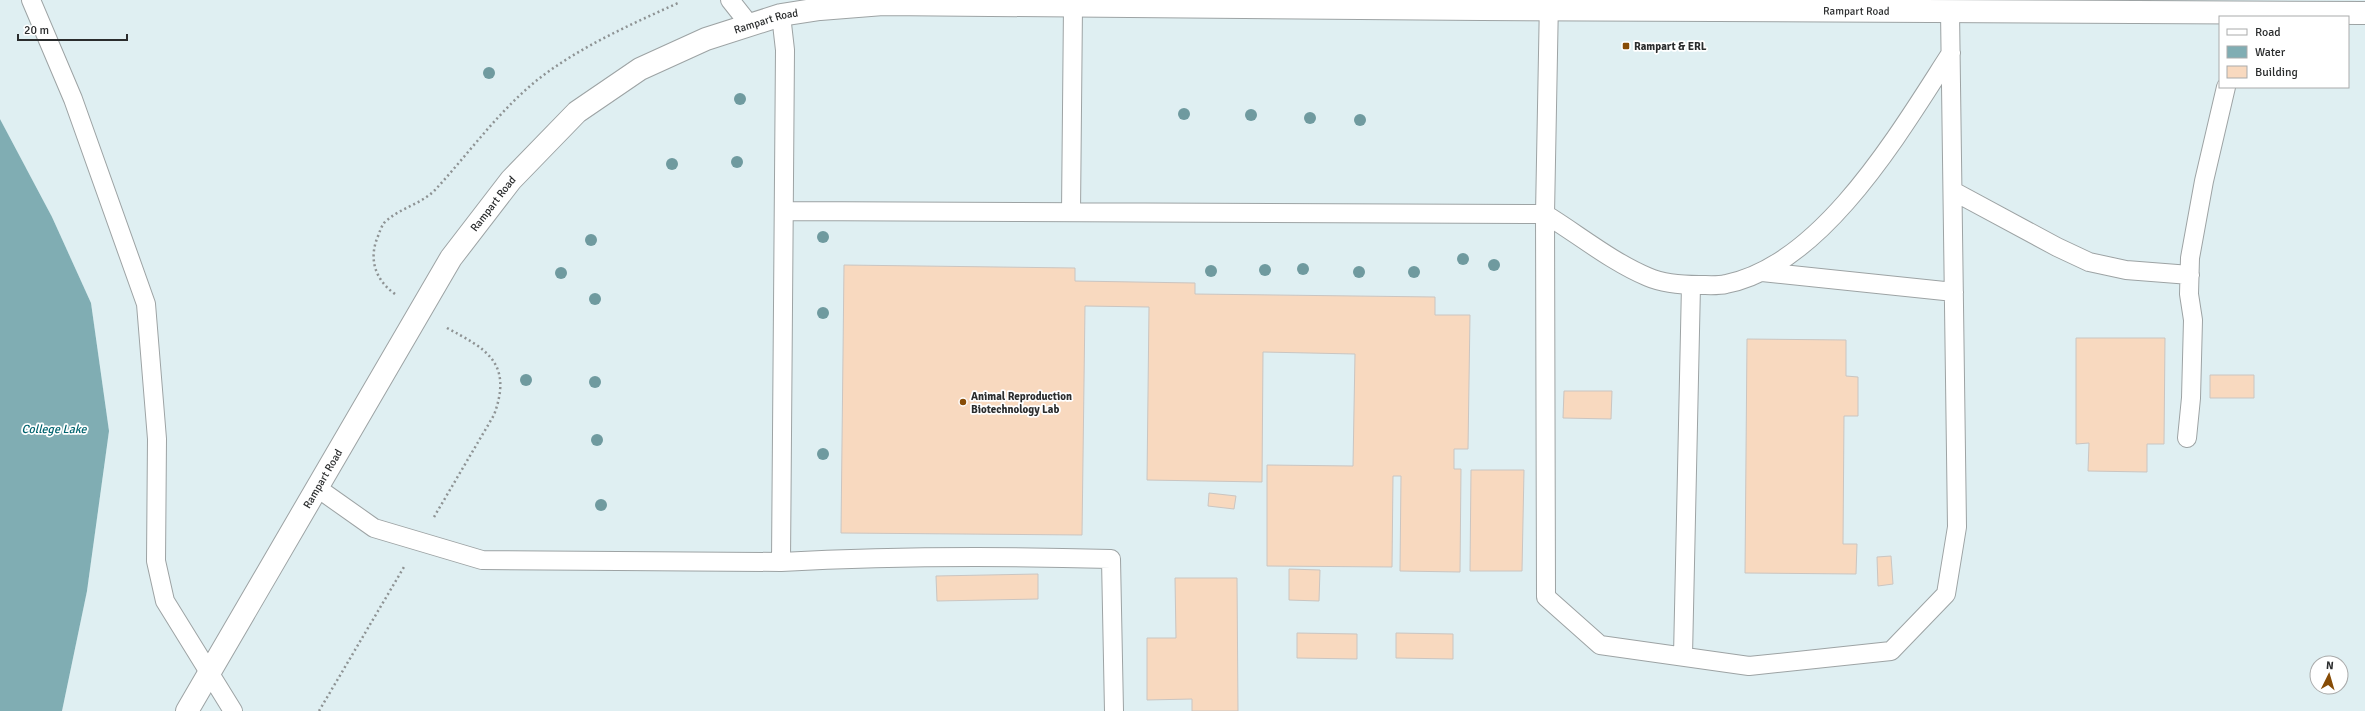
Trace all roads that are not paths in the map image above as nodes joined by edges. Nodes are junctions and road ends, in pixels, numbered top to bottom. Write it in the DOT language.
graph roads {
  1 [pos="31,0"];
  2 [pos="730,0"];
  3 [pos="1549,4"];
  4 [pos="1073,6"];
  5 [pos="1950,11"];
  6 [pos="2365,13"];
  7 [pos="2237,14"];
  8 [pos="781,15"];
  9 [pos="749,24"];
  10 [pos="1951,53"];
  11 [pos="2226,88"];
  12 [pos="1952,191"];
  13 [pos="784,211"];
  14 [pos="1071,212"];
  15 [pos="1545,214"];
  16 [pos="1762,272"];
  17 [pos="2190,275"];
  18 [pos="1691,285"];
  19 [pos="1954,292"];
  20 [pos="2187,438"];
  21 [pos="316,487"];
  22 [pos="781,562"];
  23 [pos="1683,656"];
  24 [pos="210,671"];
  25 [pos="188,711"];
  26 [pos="233,711"];
  27 [pos="1114,711"];
  1 -- 24 [label="lane"];
  2 -- 9 [label="lane"];
  3 -- 4 [label="street, Rampart Road"];
  3 -- 5 [label="street, Rampart Road"];
  3 -- 15 [label="lane"];
  4 -- 8 [label="street, Rampart Road"];
  4 -- 14 [label="lane"];
  5 -- 7 [label="street, Rampart Road"];
  5 -- 10 [label="lane"];
  6 -- 7 [label="street, Rampart Road"];
  8 -- 9 [label="street, Rampart Road"];
  8 -- 13 [label="lane"];
  9 -- 21 [label="street, Rampart Road"];
  10 -- 12 [label="lane"];
  10 -- 16 [label="lane"];
  11 -- 17 [label="lane"];
  12 -- 17 [label="lane"];
  12 -- 19 [label="lane"];
  13 -- 14 [label="lane"];
  13 -- 22 [label="lane"];
  14 -- 15 [label="lane"];
  15 -- 18 [label="lane"];
  15 -- 23 [label="lane"];
  16 -- 18 [label="lane"];
  16 -- 19 [label="lane"];
  17 -- 20 [label="lane"];
  18 -- 23 [label="lane"];
  19 -- 23 [label="lane"];
  21 -- 22 [label="lane"];
  21 -- 24 [label="street, Rampart Road"];
  22 -- 27 [label="lane"];
  24 -- 25 [label="street, Rampart Road"];
  24 -- 26 [label="lane"];
}
